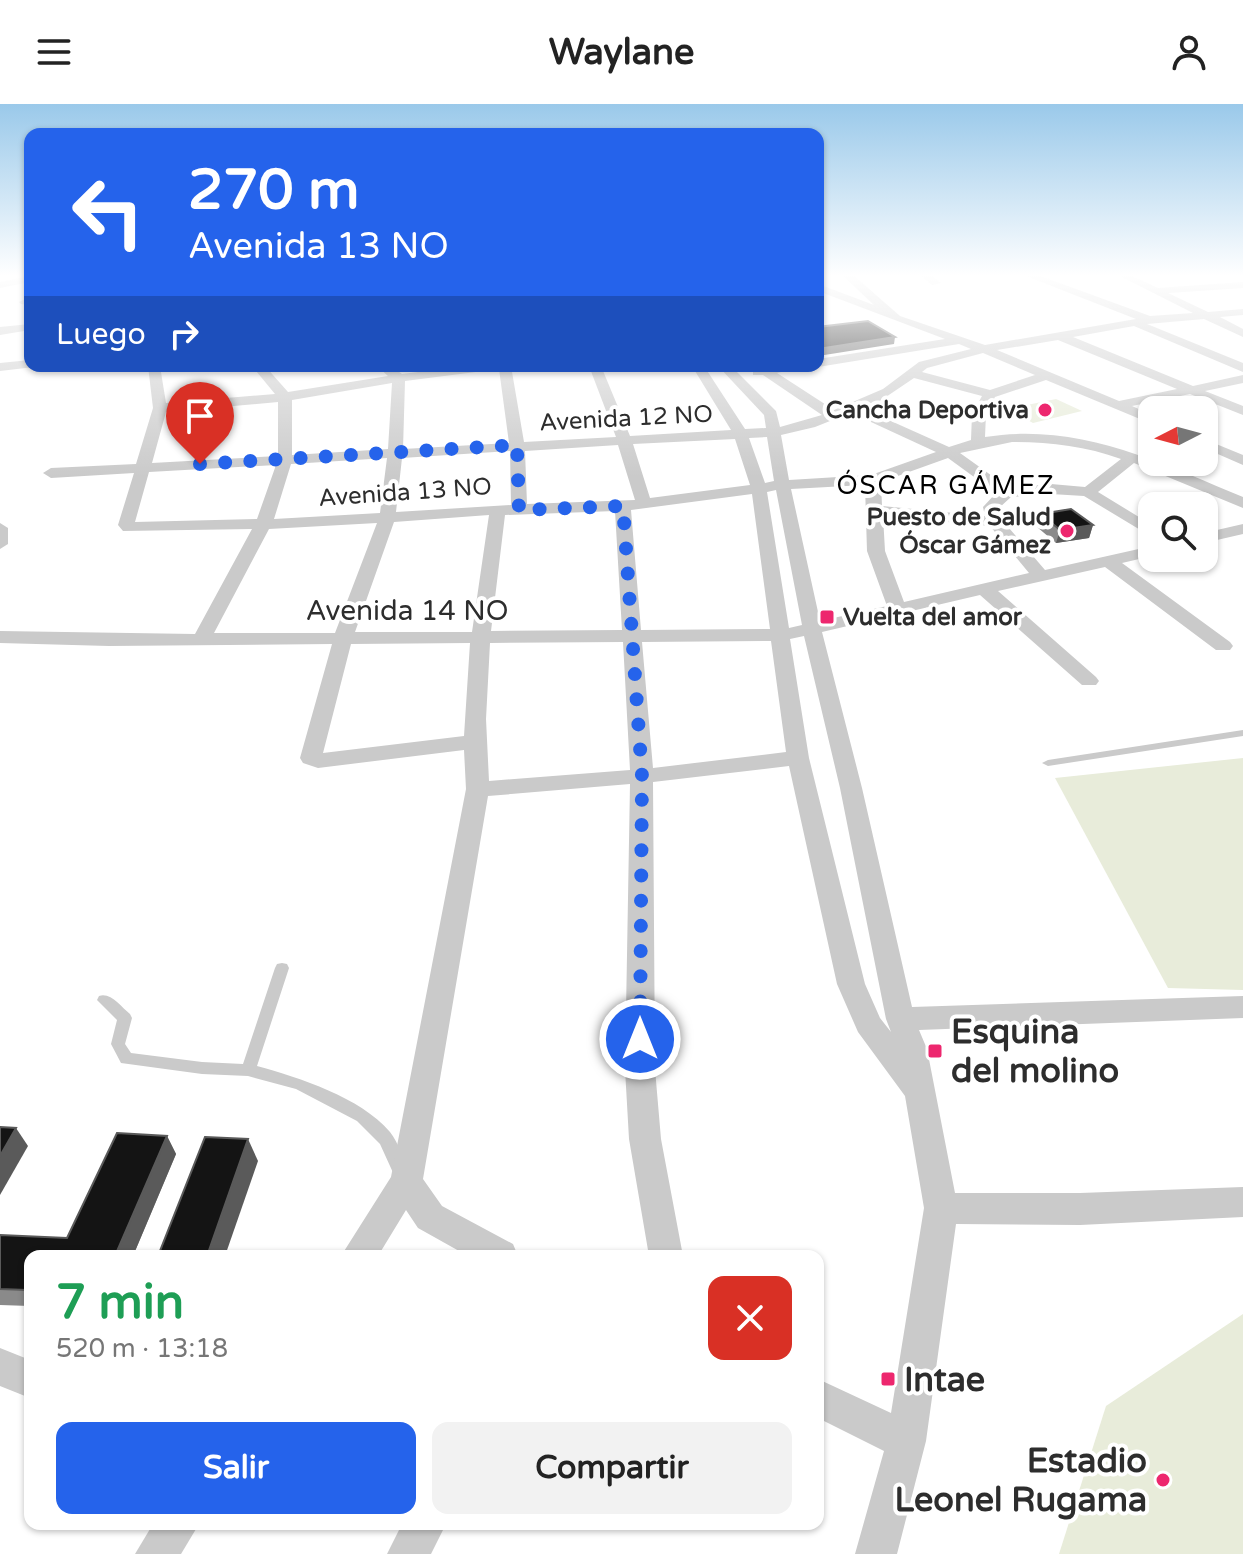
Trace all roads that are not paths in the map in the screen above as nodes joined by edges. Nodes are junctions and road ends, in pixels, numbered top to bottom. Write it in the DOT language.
graph roads {
  1 [pos="953,342"];
  2 [pos="959,342"];
  3 [pos="1020,342"];
  4 [pos="1076,342"];
  5 [pos="1186,342"];
  6 [pos="984,349"];
  7 [pos="824,362"];
  8 [pos="24,365"];
  9 [pos="0,367"];
  10 [pos="1243,368"];
  11 [pos="155,372"];
  12 [pos="263,372"];
  13 [pos="391,372"];
  14 [pos="442,372"];
  15 [pos="506,372"];
  16 [pos="597,372"];
  17 [pos="702,372"];
  18 [pos="729,372"];
  19 [pos="767,372"];
  20 [pos="911,373"];
  21 [pos="1049,375"];
  22 [pos="399,378"];
  23 [pos="1243,379"];
  24 [pos="1190,388"];
  25 [pos="990,394"];
  26 [pos="285,397"];
  27 [pos="870,401"];
  28 [pos="1119,405"];
  29 [pos="160,408"];
  30 [pos="1243,411"];
  31 [pos="837,414"];
  32 [pos="1138,414"];
  33 [pos="876,419"];
  34 [pos="775,432"];
  35 [pos="741,435"];
  36 [pos="624,440"];
  37 [pos="978,443"];
  38 [pos="517,445"];
  39 [pos="1218,449"];
  40 [pos="395,453"];
  41 [pos="952,454"];
  42 [pos="1132,458"];
  43 [pos="285,459"];
  44 [pos="1243,461"];
  45 [pos="144,467"];
  46 [pos="51,473"];
  47 [pos="873,480"];
  48 [pos="782,485"];
  49 [pos="759,488"];
  50 [pos="1088,492"];
  51 [pos="1006,493"];
  52 [pos="1243,503"];
  53 [pos="644,504"];
  54 [pos="623,506"];
  55 [pos="508,510"];
  56 [pos="873,510"];
  57 [pos="387,518"];
  58 [pos="995,522"];
  59 [pos="264,523"];
  60 [pos="1138,523"];
  61 [pos="0,528"];
  62 [pos="1239,533"];
  63 [pos="1218,536"];
  64 [pos="0,544"];
  65 [pos="1138,554"];
  66 [pos="1108,561"];
  67 [pos="1041,576"];
  68 [pos="984,589"];
  69 [pos="897,608"];
  70 [pos="813,628"];
  71 [pos="631,635"];
  72 [pos="782,635"];
  73 [pos="0,637"];
  74 [pos="202,638"];
  75 [pos="343,638"];
  76 [pos="480,638"];
  77 [pos="1223,646"];
  78 [pos="1089,681"];
  79 [pos="1243,733"];
  80 [pos="473,742"];
  81 [pos="798,758"];
  82 [pos="1048,763"];
  83 [pos="642,776"];
  84 [pos="478,789"];
  85 [pos="282,968"];
  86 [pos="104,1000"];
  87 [pos="1243,1007"];
  88 [pos="900,1019"];
  89 [pos="248,1070"];
  90 [pos="917,1089"];
  91 [pos="406,1182"];
  92 [pos="1243,1202"];
  93 [pos="941,1208"];
  94 [pos="362,1250"];
  95 [pos="490,1250"];
  96 [pos="665,1250"];
  97 [pos="0,1367"];
  98 [pos="24,1377"];
  99 [pos="824,1401"];
  100 [pos="906,1441"];
  101 [pos="174,1530"];
  102 [pos="422,1530"];
  103 [pos="156,1554"];
  104 [pos="408,1554"];
  105 [pos="876,1554"];
  1 -- 7 [label="street"];
  2 -- 6 [label="street"];
  3 -- 6 [label="street, Avenida 12 NO"];
  4 -- 24 [label="street"];
  5 -- 10 [label="street"];
  6 -- 20 [label="street, Avenida 12 NO"];
  6 -- 21 [label="street"];
  8 -- 9 [label="street"];
  11 -- 29 [label="street"];
  12 -- 26 [label="street"];
  13 -- 22 [label="street"];
  14 -- 22 [label="street"];
  15 -- 38 [label="street"];
  16 -- 36 [label="street"];
  17 -- 35 [label="street"];
  18 -- 34 [label="street"];
  19 -- 31 [label="street"];
  20 -- 25 [label="street"];
  20 -- 27 [label="street, Avenida 12 NO"];
  21 -- 25 [label="street"];
  21 -- 28 [label="street"];
  22 -- 26 [label="street"];
  22 -- 40 [label="street"];
  23 -- 24 [label="street"];
  24 -- 28 [label="street"];
  24 -- 30 [label="street"];
  25 -- 37 [label="street"];
  26 -- 29 [label="street"];
  26 -- 43 [label="street"];
  27 -- 31 [label="street, Avenida 12 NO"];
  27 -- 33 [label="street"];
  28 -- 32 [label="street"];
  29 -- 45 [label="street"];
  31 -- 33 [label="street"];
  31 -- 34 [label="street, Avenida 12 NO"];
  33 -- 41 [label="street"];
  34 -- 35 [label="street, Avenida 12 NO"];
  34 -- 48 [label="street"];
  35 -- 36 [label="street, Avenida 12 NO"];
  35 -- 49 [label="street"];
  36 -- 38 [label="street, Avenida 12 NO"];
  36 -- 53 [label="street"];
  37 -- 41 [label="street, Avenida 13 NO"];
  37 -- 42 [label="street, Avenida 13 NO"];
  38 -- 40 [label="street, Avenida 12 NO"];
  38 -- 55 [label="street"];
  39 -- 44 [label="street"];
  40 -- 43 [label="street, Avenida 12 NO"];
  40 -- 57 [label="street"];
  41 -- 47 [label="street, Avenida 13 NO"];
  41 -- 51 [label="street"];
  42 -- 50 [label="street"];
  42 -- 52 [label="street, Avenida 13 NO"];
  43 -- 45 [label="street, Avenida 12 NO"];
  43 -- 59 [label="street"];
  45 -- 46 [label="street, Avenida 12 NO"];
  45 -- 59 [label="street, Avenida 13 NO"];
  47 -- 48 [label="street, Avenida 13 NO"];
  47 -- 56 [label="street"];
  48 -- 49 [label="street, Avenida 13 NO"];
  48 -- 70 [label="street"];
  49 -- 53 [label="street, Avenida 13 NO"];
  49 -- 72 [label="street"];
  50 -- 51 [label="street"];
  50 -- 60 [label="street"];
  51 -- 58 [label="street"];
  53 -- 54 [label="street, Avenida 13 NO"];
  54 -- 55 [label="street, Avenida 13 NO"];
  54 -- 71 [label="street"];
  55 -- 57 [label="street, Avenida 13 NO"];
  55 -- 76 [label="street"];
  56 -- 58 [label="street"];
  56 -- 69 [label="street"];
  57 -- 59 [label="street, Avenida 13 NO"];
  57 -- 75 [label="street"];
  58 -- 67 [label="street"];
  59 -- 74 [label="street"];
  61 -- 64 [label="street"];
  62 -- 63 [label="street"];
  65 -- 66 [label="street, Avenida 14 NO"];
  66 -- 67 [label="street, Avenida 14 NO"];
  66 -- 77 [label="street"];
  67 -- 68 [label="street, Avenida 14 NO"];
  68 -- 69 [label="street, Avenida 14 NO"];
  68 -- 78 [label="street"];
  69 -- 70 [label="street, Avenida 14 NO"];
  70 -- 72 [label="street, Avenida 14 NO"];
  70 -- 88 [label="street"];
  71 -- 72 [label="street, Avenida 14 NO"];
  71 -- 76 [label="street, Avenida 14 NO"];
  71 -- 83 [label="street"];
  72 -- 81 [label="street"];
  73 -- 74 [label="street, Avenida 14 NO"];
  74 -- 75 [label="street, Avenida 14 NO"];
  75 -- 76 [label="street, Avenida 14 NO"];
  75 -- 80 [label="street"];
  76 -- 80 [label="street"];
  79 -- 82 [label="lane"];
  80 -- 84 [label="street"];
  81 -- 83 [label="street"];
  81 -- 90 [label="street"];
  83 -- 84 [label="street"];
  83 -- 96 [label="street"];
  84 -- 91 [label="street"];
  85 -- 89 [label="lane"];
  86 -- 89 [label="lane"];
  87 -- 88 [label="street"];
  88 -- 90 [label="street"];
  89 -- 91 [label="lane"];
  90 -- 93 [label="street"];
  91 -- 94 [label="street"];
  91 -- 95 [label="street"];
  92 -- 93 [label="street"];
  93 -- 100 [label="street"];
  97 -- 98 [label="street"];
  99 -- 100 [label="street"];
  100 -- 105 [label="street"];
  101 -- 103 [label="street"];
  102 -- 104 [label="street"];
}
